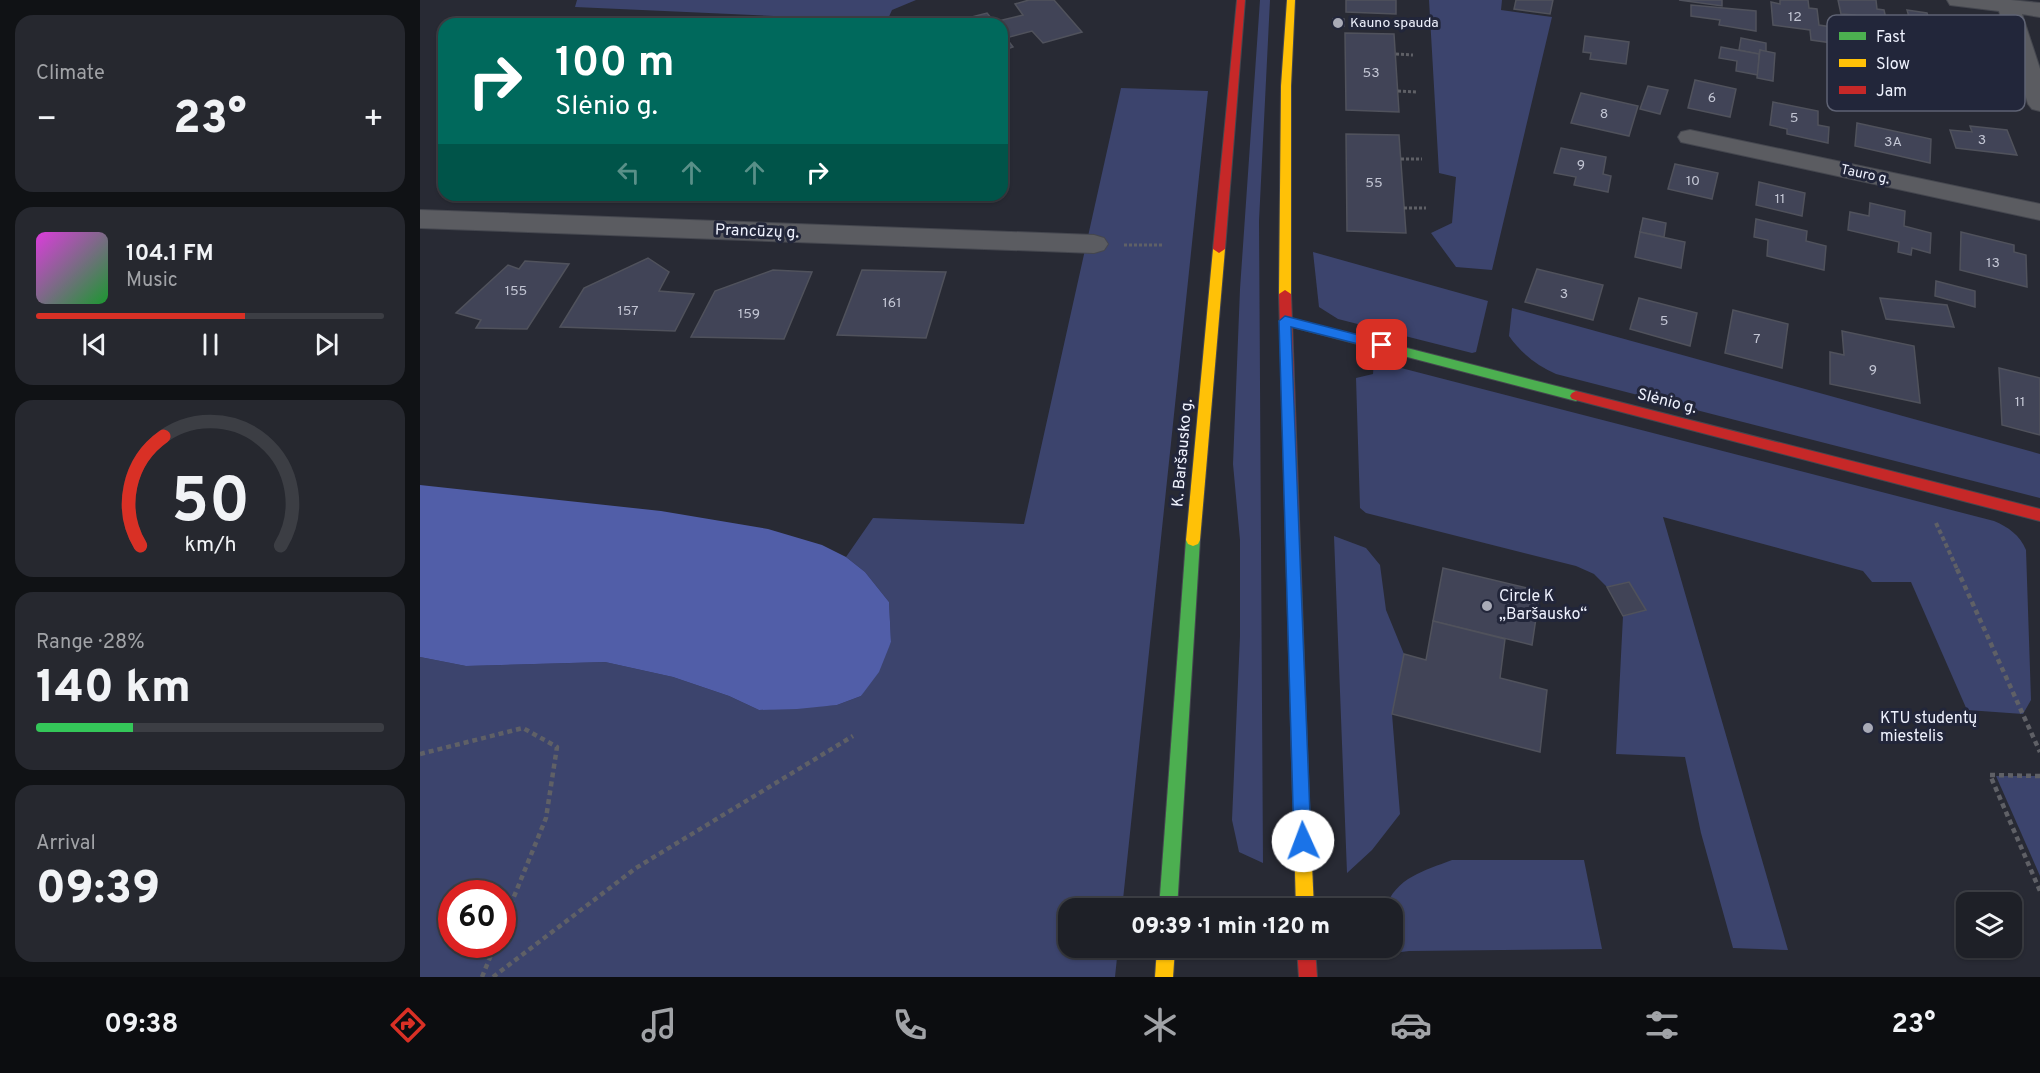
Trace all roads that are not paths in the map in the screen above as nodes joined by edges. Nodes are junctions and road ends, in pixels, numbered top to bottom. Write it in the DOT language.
graph roads {
  1 [pos="1241,0"];
  2 [pos="1291,0"];
  3 [pos="1958,0"];
  4 [pos="1984,2"];
  5 [pos="2008,6"];
  6 [pos="2040,10"];
  7 [pos="2011,15"];
  8 [pos="2025,58"];
  9 [pos="2040,104"];
  10 [pos="1690,137"];
  11 [pos="2040,212"];
  12 [pos="420,219"];
  13 [pos="1094,244"];
  14 [pos="1285,321"];
  15 [pos="2040,515"];
  16 [pos="1169,898"];
  17 [pos="1305,898"];
  18 [pos="1165,958"];
  19 [pos="1307,958"];
  20 [pos="1164,977"];
  21 [pos="1308,977"];
  1 -- 16 [label="main road, K. Baršausko g."];
  2 -- 14 [label="main road"];
  3 -- 4 [label="street"];
  4 -- 5 [label="street"];
  5 -- 6 [label="street"];
  5 -- 7 [label="street"];
  8 -- 9 [label="street"];
  10 -- 11 [label="street, Tauro g."];
  12 -- 13 [label="street, Prancūzų g."];
  14 -- 15 [label="main road, Slėnio g."];
  14 -- 17 [label="main road"];
  18 -- 20 [label="main road"];
  19 -- 21 [label="main road"];
}
